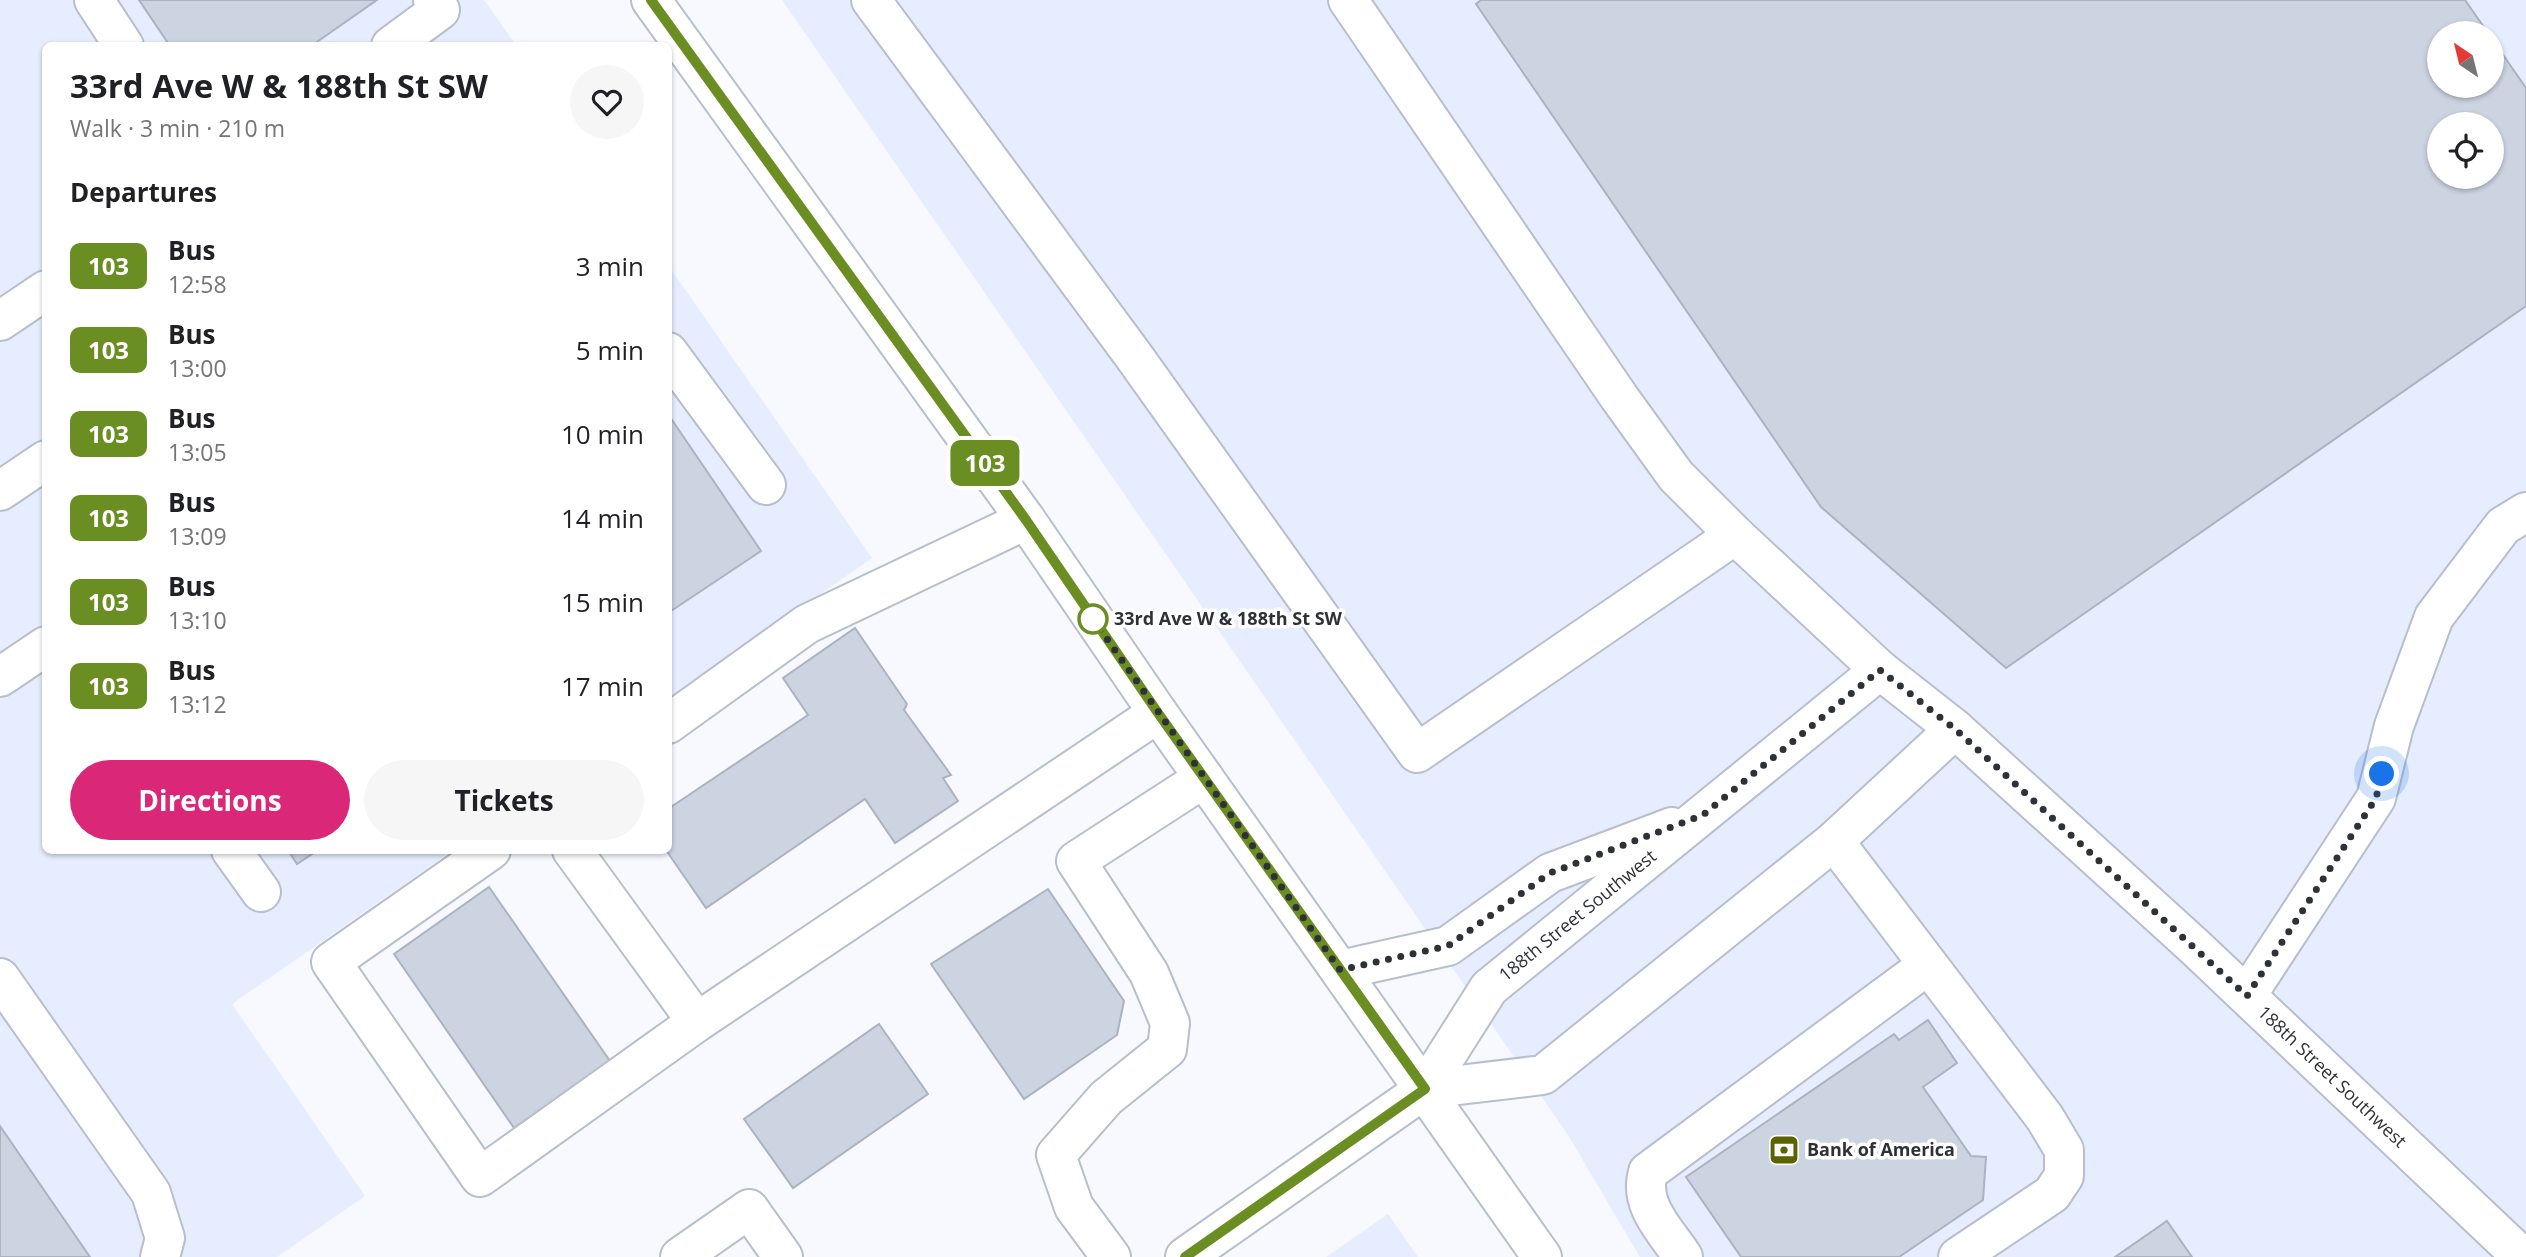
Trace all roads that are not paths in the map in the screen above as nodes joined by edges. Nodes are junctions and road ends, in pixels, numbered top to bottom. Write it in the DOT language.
graph roads {
  1 [pos="94,0"];
  2 [pos="433,0"];
  3 [pos="871,0"];
  4 [pos="1351,1"];
  5 [pos="656,24"];
  6 [pos="121,42"];
  7 [pos="396,42"];
  8 [pos="669,42"];
  9 [pos="672,45"];
  10 [pos="42,293"];
  11 [pos="0,321"];
  12 [pos="672,357"];
  13 [pos="42,463"];
  14 [pos="766,485"];
  15 [pos="0,491"];
  16 [pos="2526,512"];
  17 [pos="1026,520"];
  18 [pos="1735,535"];
  19 [pos="42,649"];
  20 [pos="1880,670"];
  21 [pos="0,677"];
  22 [pos="1158,713"];
  23 [pos="672,721"];
  24 [pos="1955,729"];
  25 [pos="1204,778"];
  26 [pos="1703,815"];
  27 [pos="1834,841"];
  28 [pos="234,854"];
  29 [pos="485,854"];
  30 [pos="575,854"];
  31 [pos="261,892"];
  32 [pos="1928,965"];
  33 [pos="1340,970"];
  34 [pos="0,978"];
  35 [pos="2247,996"];
  36 [pos="696,1022"];
  37 [pos="1425,1089"];
  38 [pos="160,1257"];
  39 [pos="680,1257"];
  40 [pos="783,1257"];
  41 [pos="1111,1257"];
  42 [pos="1185,1257"];
  43 [pos="1542,1257"];
  44 [pos="1684,1257"];
  45 [pos="1958,1257"];
  46 [pos="2522,1257"];
  1 -- 6 [label="street"];
  2 -- 7 [label="street"];
  3 -- 18 [label="street"];
  4 -- 18 [label="street"];
  5 -- 8 [label="street"];
  9 -- 17 [label="street"];
  10 -- 11 [label="street"];
  12 -- 14 [label="street"];
  13 -- 15 [label="street"];
  16 -- 35 [label="street"];
  17 -- 22 [label="street"];
  17 -- 23 [label="street"];
  18 -- 20 [label="street"];
  19 -- 21 [label="street"];
  20 -- 24 [label="street, 188th Street Southwest"];
  20 -- 26 [label="street, 188th Street Southwest"];
  22 -- 25 [label="street"];
  22 -- 36 [label="street"];
  24 -- 27 [label="street, 188th Street Southwest"];
  24 -- 35 [label="street, 188th Street Southwest"];
  25 -- 33 [label="street"];
  25 -- 41 [label="street"];
  26 -- 33 [label="street"];
  26 -- 37 [label="street, 188th Street Southwest"];
  27 -- 32 [label="street"];
  27 -- 37 [label="street, 188th Street Southwest"];
  28 -- 31 [label="street"];
  29 -- 36 [label="street"];
  30 -- 36 [label="street"];
  32 -- 44 [label="street"];
  32 -- 45 [label="street"];
  33 -- 37 [label="street"];
  34 -- 38 [label="street"];
  35 -- 46 [label="street, 188th Street Southwest"];
  37 -- 42 [label="street, 188th Street Southwest"];
  37 -- 43 [label="street"];
  39 -- 40 [label="street"];
}
